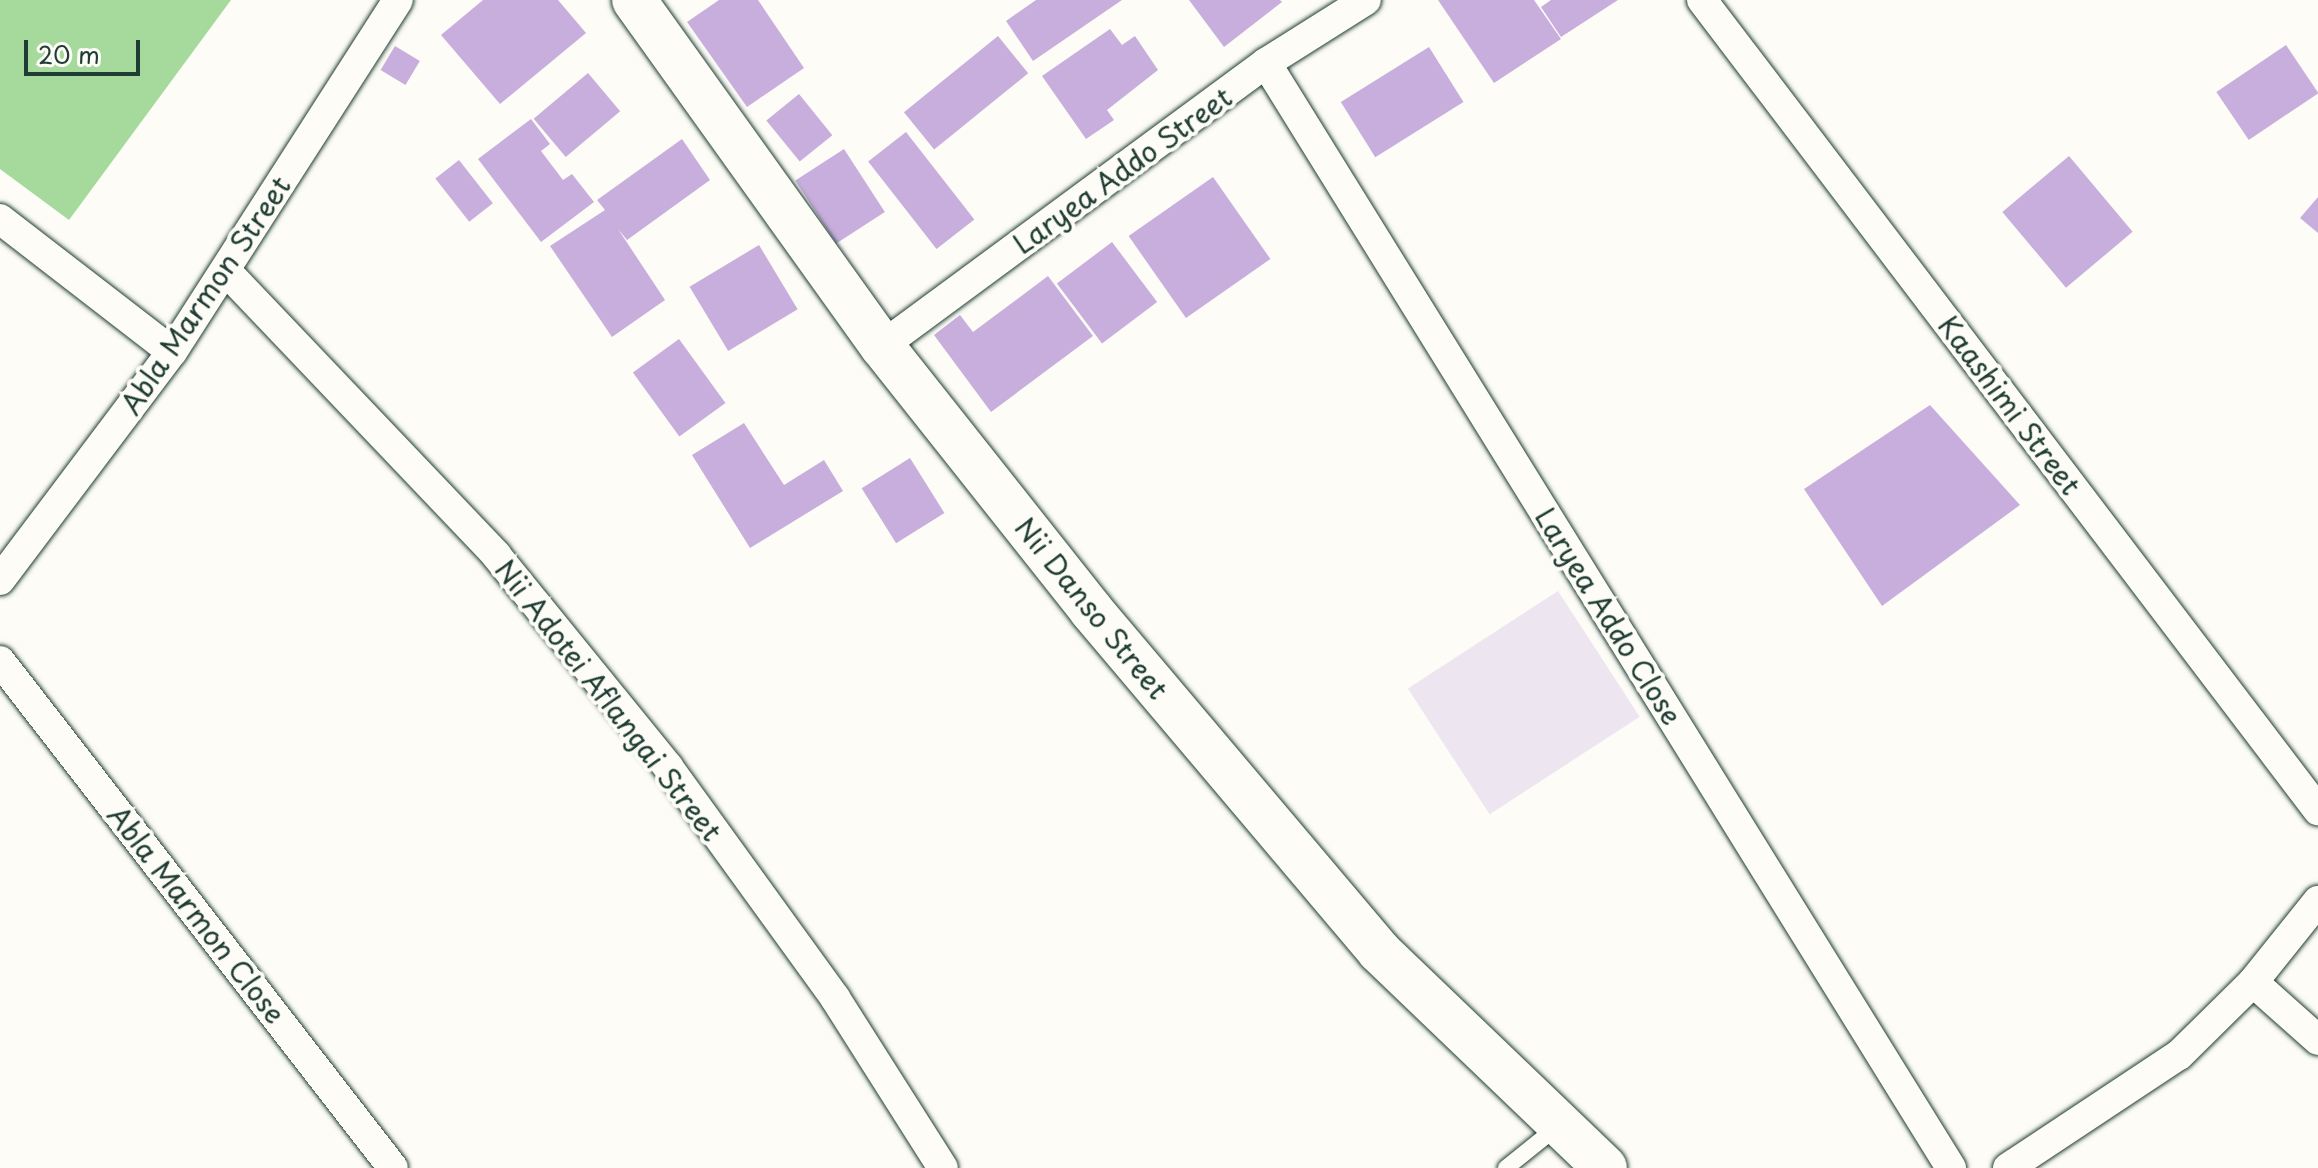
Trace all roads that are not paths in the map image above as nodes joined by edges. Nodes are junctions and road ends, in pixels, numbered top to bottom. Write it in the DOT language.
graph roads {
  1 [pos="398,0"];
  2 [pos="634,0"];
  3 [pos="1366,0"];
  4 [pos="1702,0"];
  5 [pos="1266,63"];
  6 [pos="0,219"];
  7 [pos="226,271"];
  8 [pos="882,346"];
  9 [pos="172,352"];
  10 [pos="0,580"];
  11 [pos="0,661"];
  12 [pos="2318,810"];
  13 [pos="2318,901"];
  14 [pos="2253,982"];
  15 [pos="2318,1040"];
  16 [pos="1558,1126"];
  17 [pos="393,1168"];
  18 [pos="943,1168"];
  19 [pos="1506,1168"];
  20 [pos="1605,1168"];
  21 [pos="1951,1168"];
  22 [pos="2008,1168"];
  1 -- 7 [label="street, Abla Marmon Street"];
  2 -- 8 [label="street, Nii Danso Street"];
  3 -- 5 [label="street, Laryea Addo Street"];
  4 -- 12 [label="street, Kaashimi Street"];
  5 -- 8 [label="street, Laryea Addo Street"];
  5 -- 21 [label="street, Laryea Addo Close"];
  6 -- 9 [label="street"];
  7 -- 9 [label="street, Abla Marmon Street"];
  7 -- 18 [label="street, Nii Adotei Aflangai Street"];
  8 -- 16 [label="street, Nii Danso Street"];
  9 -- 10 [label="street, Abla Marmon Street"];
  11 -- 17 [label="street, Abla Marmon Close"];
  13 -- 14 [label="street"];
  14 -- 15 [label="street"];
  14 -- 22 [label="street"];
  16 -- 19 [label="lane"];
  16 -- 20 [label="street, Nii Danso Street"];
}
